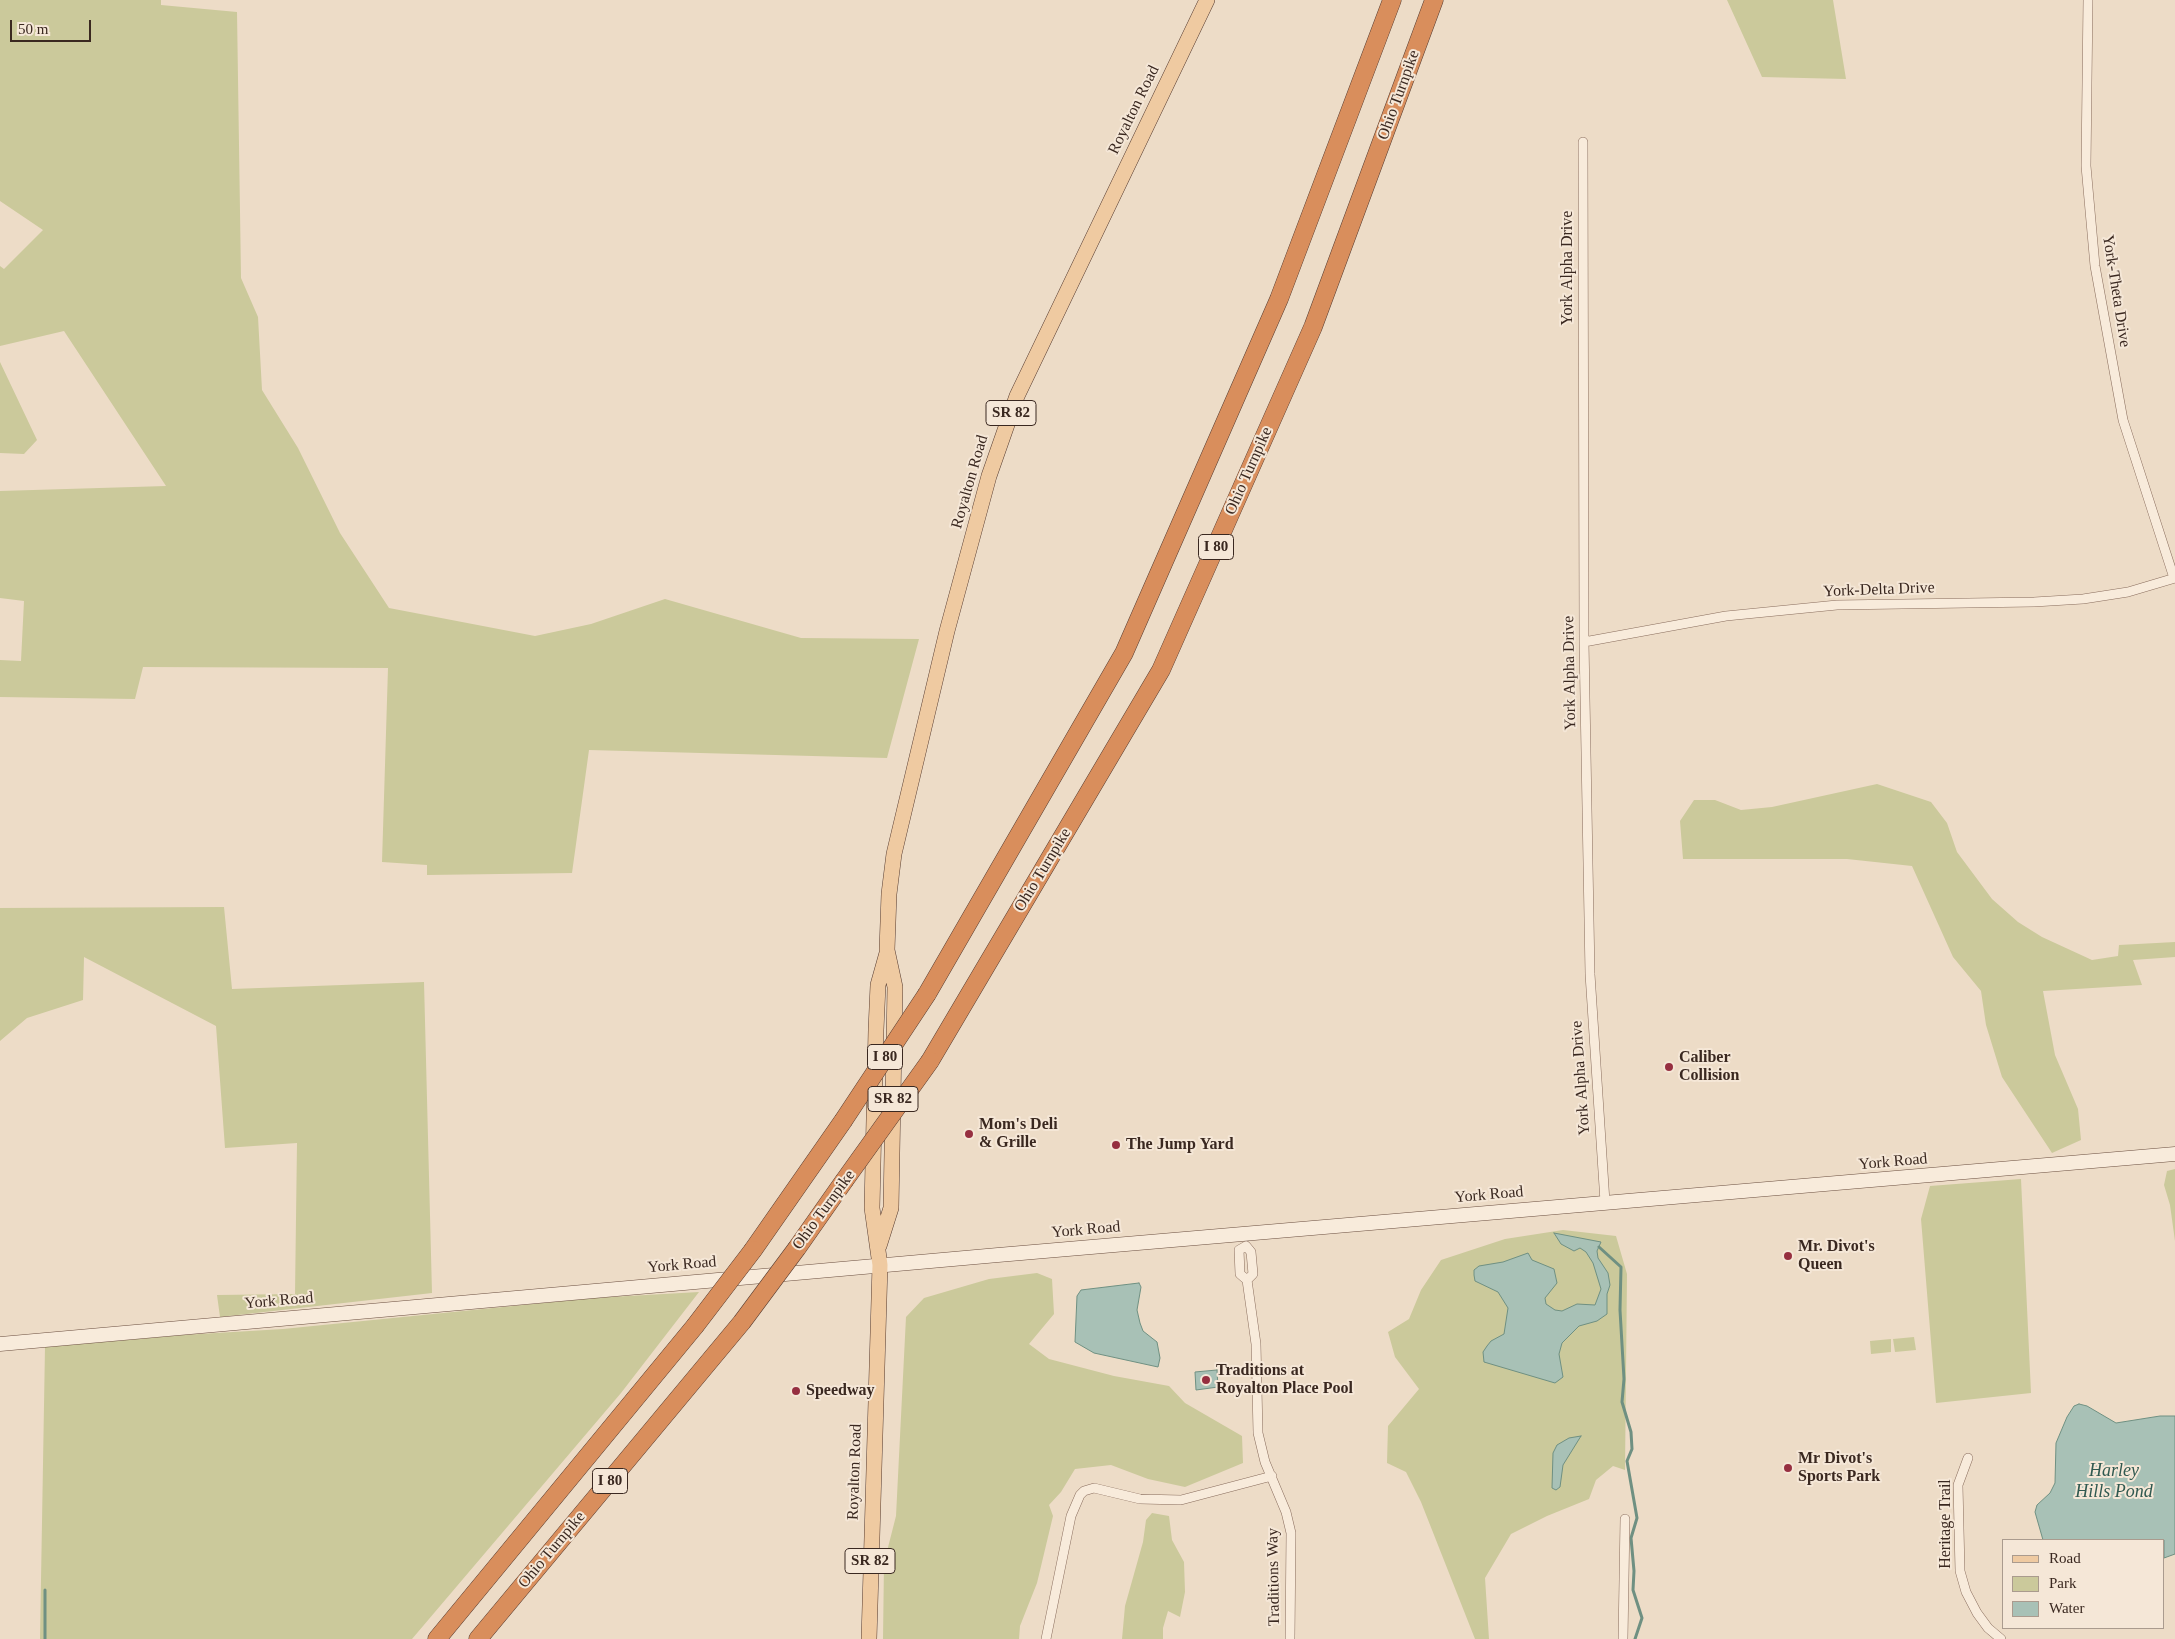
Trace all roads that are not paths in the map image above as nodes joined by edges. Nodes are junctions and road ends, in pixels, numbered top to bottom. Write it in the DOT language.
graph roads {
  1 [pos="1207,0"];
  2 [pos="1392,0"];
  3 [pos="1434,0"];
  4 [pos="2088,0"];
  5 [pos="1583,142"];
  6 [pos="2175,578"];
  7 [pos="1584,642"];
  8 [pos="2175,1154"];
  9 [pos="1605,1202"];
  10 [pos="1245,1240"];
  11 [pos="880,1265"];
  12 [pos="0,1344"];
  13 [pos="1968,1458"];
  14 [pos="1272,1476"];
  15 [pos="1625,1519"];
  16 [pos="437,1639"];
  17 [pos="478,1639"];
  18 [pos="868,1639"];
  19 [pos="1046,1639"];
  20 [pos="1290,1639"];
  21 [pos="1623,1639"];
  22 [pos="2001,1639"];
  1 -- 11 [label="main road, Royalton Road / SR 82"];
  2 -- 16 [label="highway, Ohio Turnpike / I 80, bridge"];
  3 -- 17 [label="highway, Ohio Turnpike / I 80, bridge"];
  4 -- 6 [label="street, York-Theta Drive"];
  5 -- 7 [label="street, York Alpha Drive"];
  6 -- 7 [label="street, York-Delta Drive"];
  7 -- 9 [label="street, York Alpha Drive"];
  8 -- 9 [label="street, York Road"];
  9 -- 10 [label="street, York Road"];
  10 -- 11 [label="street, York Road"];
  10 -- 14 [label="street, Traditions Way"];
  11 -- 12 [label="street, York Road"];
  11 -- 18 [label="main road, Royalton Road / SR 82"];
  13 -- 22 [label="street, Heritage Trail"];
  14 -- 19 [label="street"];
  14 -- 20 [label="street, Traditions Way"];
  15 -- 21 [label="street"];
}
